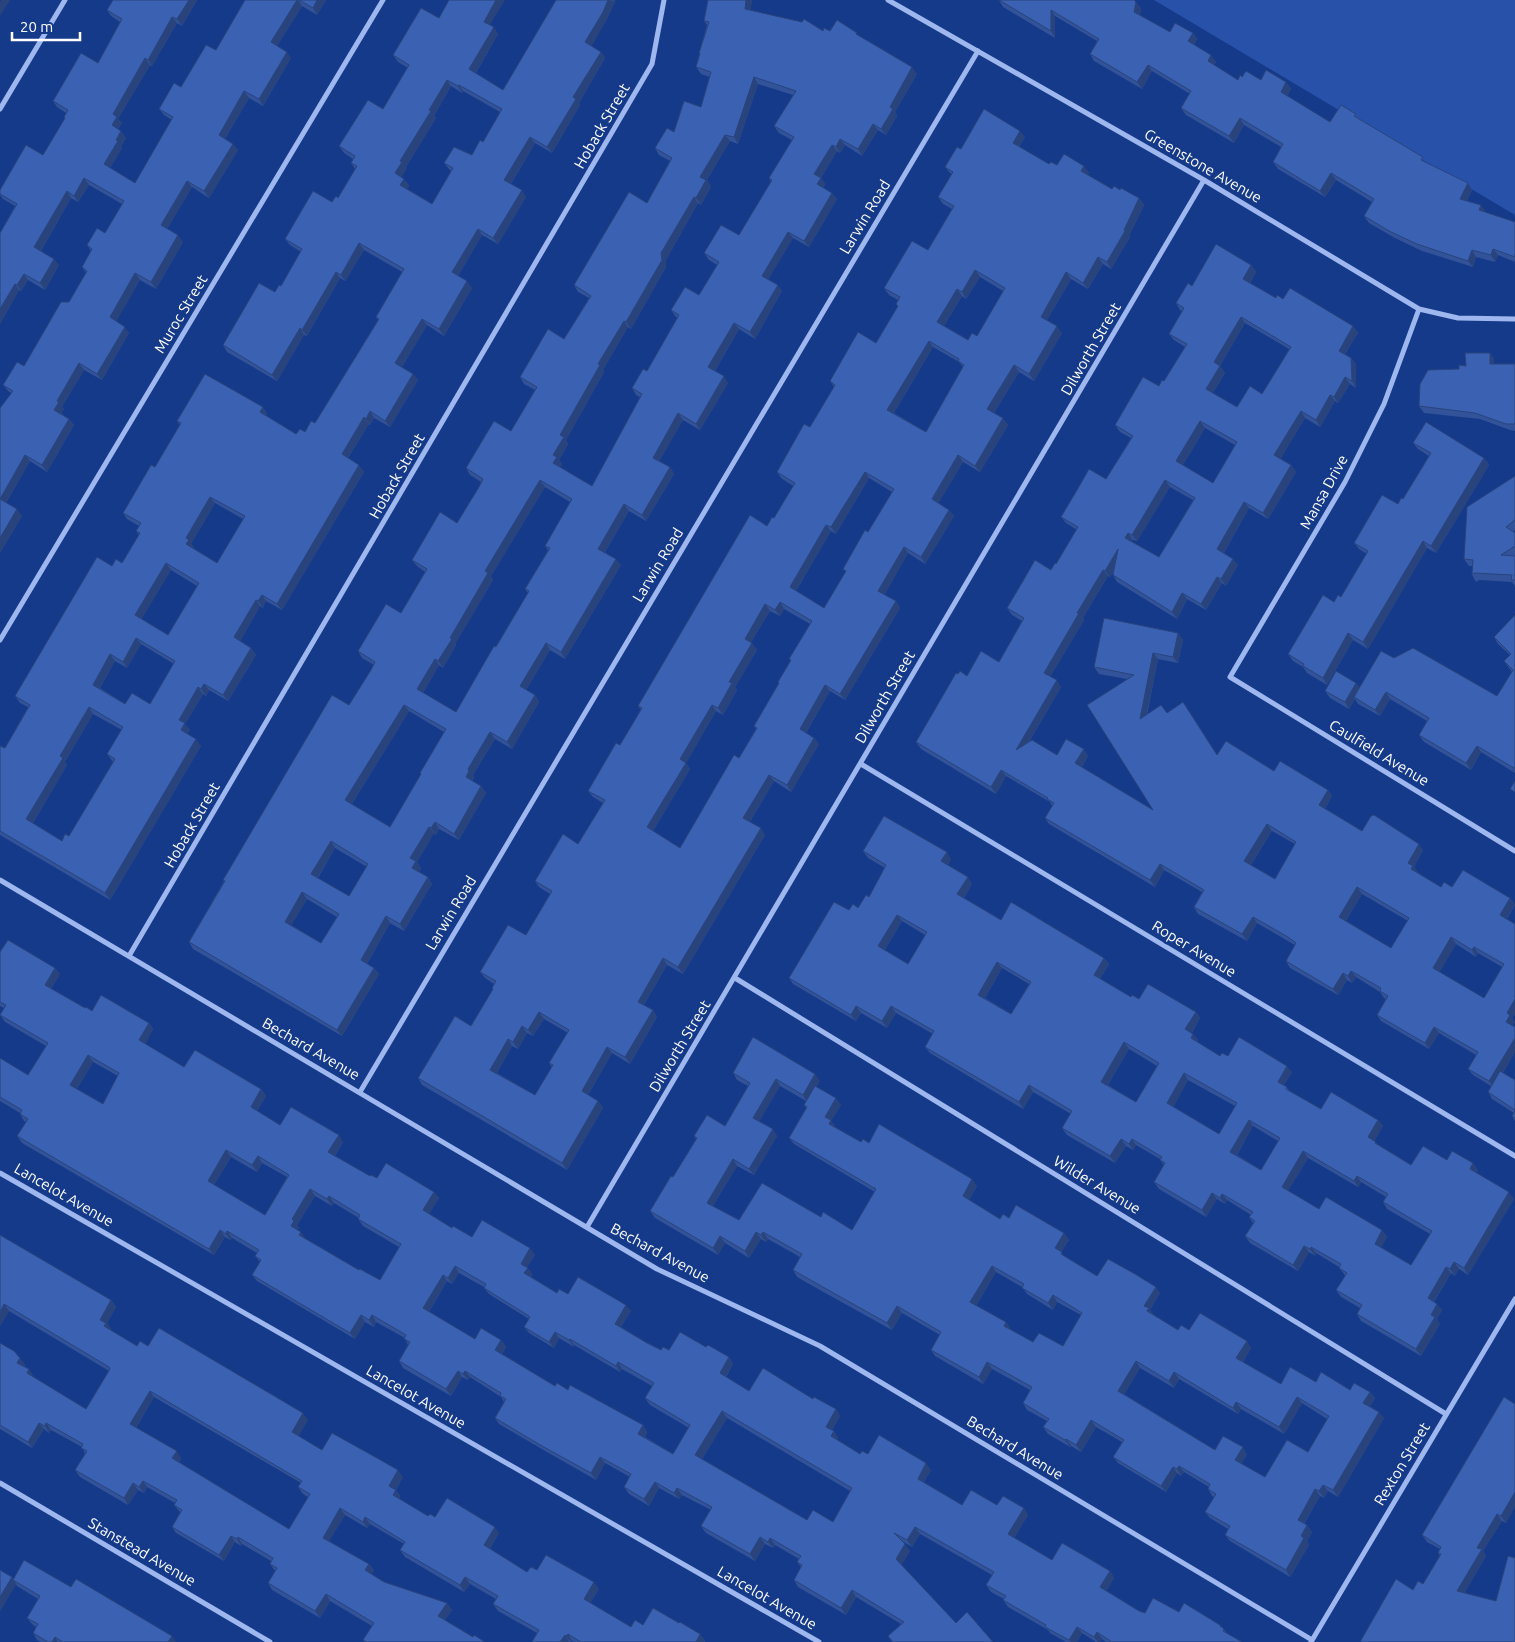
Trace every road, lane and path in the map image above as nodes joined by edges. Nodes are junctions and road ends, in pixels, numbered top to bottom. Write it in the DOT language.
graph roads {
  1 [pos="65,0"];
  2 [pos="383,0"];
  3 [pos="664,0"];
  4 [pos="888,0"];
  5 [pos="978,51"];
  6 [pos="0,109"];
  7 [pos="1204,180"];
  8 [pos="1419,309"];
  9 [pos="1515,319"];
  10 [pos="0,640"];
  11 [pos="1230,677"];
  12 [pos="860,764"];
  13 [pos="1515,851"];
  14 [pos="0,880"];
  15 [pos="129,956"];
  16 [pos="735,978"];
  17 [pos="360,1092"];
  18 [pos="1515,1156"];
  19 [pos="0,1173"];
  20 [pos="587,1227"];
  21 [pos="1515,1299"];
  22 [pos="1446,1414"];
  23 [pos="0,1483"];
  24 [pos="1311,1641"];
  25 [pos="270,1642"];
  26 [pos="819,1642"];
  1 -- 6 [label="street"];
  2 -- 10 [label="street, Muroc Street"];
  3 -- 15 [label="street, Hoback Street"];
  4 -- 5 [label="street, Greenstone Avenue"];
  5 -- 7 [label="street, Greenstone Avenue"];
  5 -- 17 [label="street, Larwin Road"];
  7 -- 8 [label="street, Greenstone Avenue"];
  7 -- 12 [label="street, Dilworth Street"];
  8 -- 9 [label="street, Greenstone Avenue"];
  8 -- 11 [label="street, Mansa Drive"];
  11 -- 13 [label="street, Caulfield Avenue"];
  12 -- 16 [label="street, Dilworth Street"];
  12 -- 18 [label="street, Roper Avenue"];
  14 -- 15 [label="street, Bechard Avenue"];
  15 -- 17 [label="street, Bechard Avenue"];
  16 -- 20 [label="street, Dilworth Street"];
  16 -- 22 [label="street, Wilder Avenue"];
  17 -- 20 [label="street, Bechard Avenue"];
  19 -- 26 [label="street, Lancelot Avenue"];
  20 -- 24 [label="street, Bechard Avenue"];
  21 -- 22 [label="street, Rexton Street"];
  22 -- 24 [label="street, Rexton Street"];
  23 -- 25 [label="street, Stanstead Avenue"];
}
